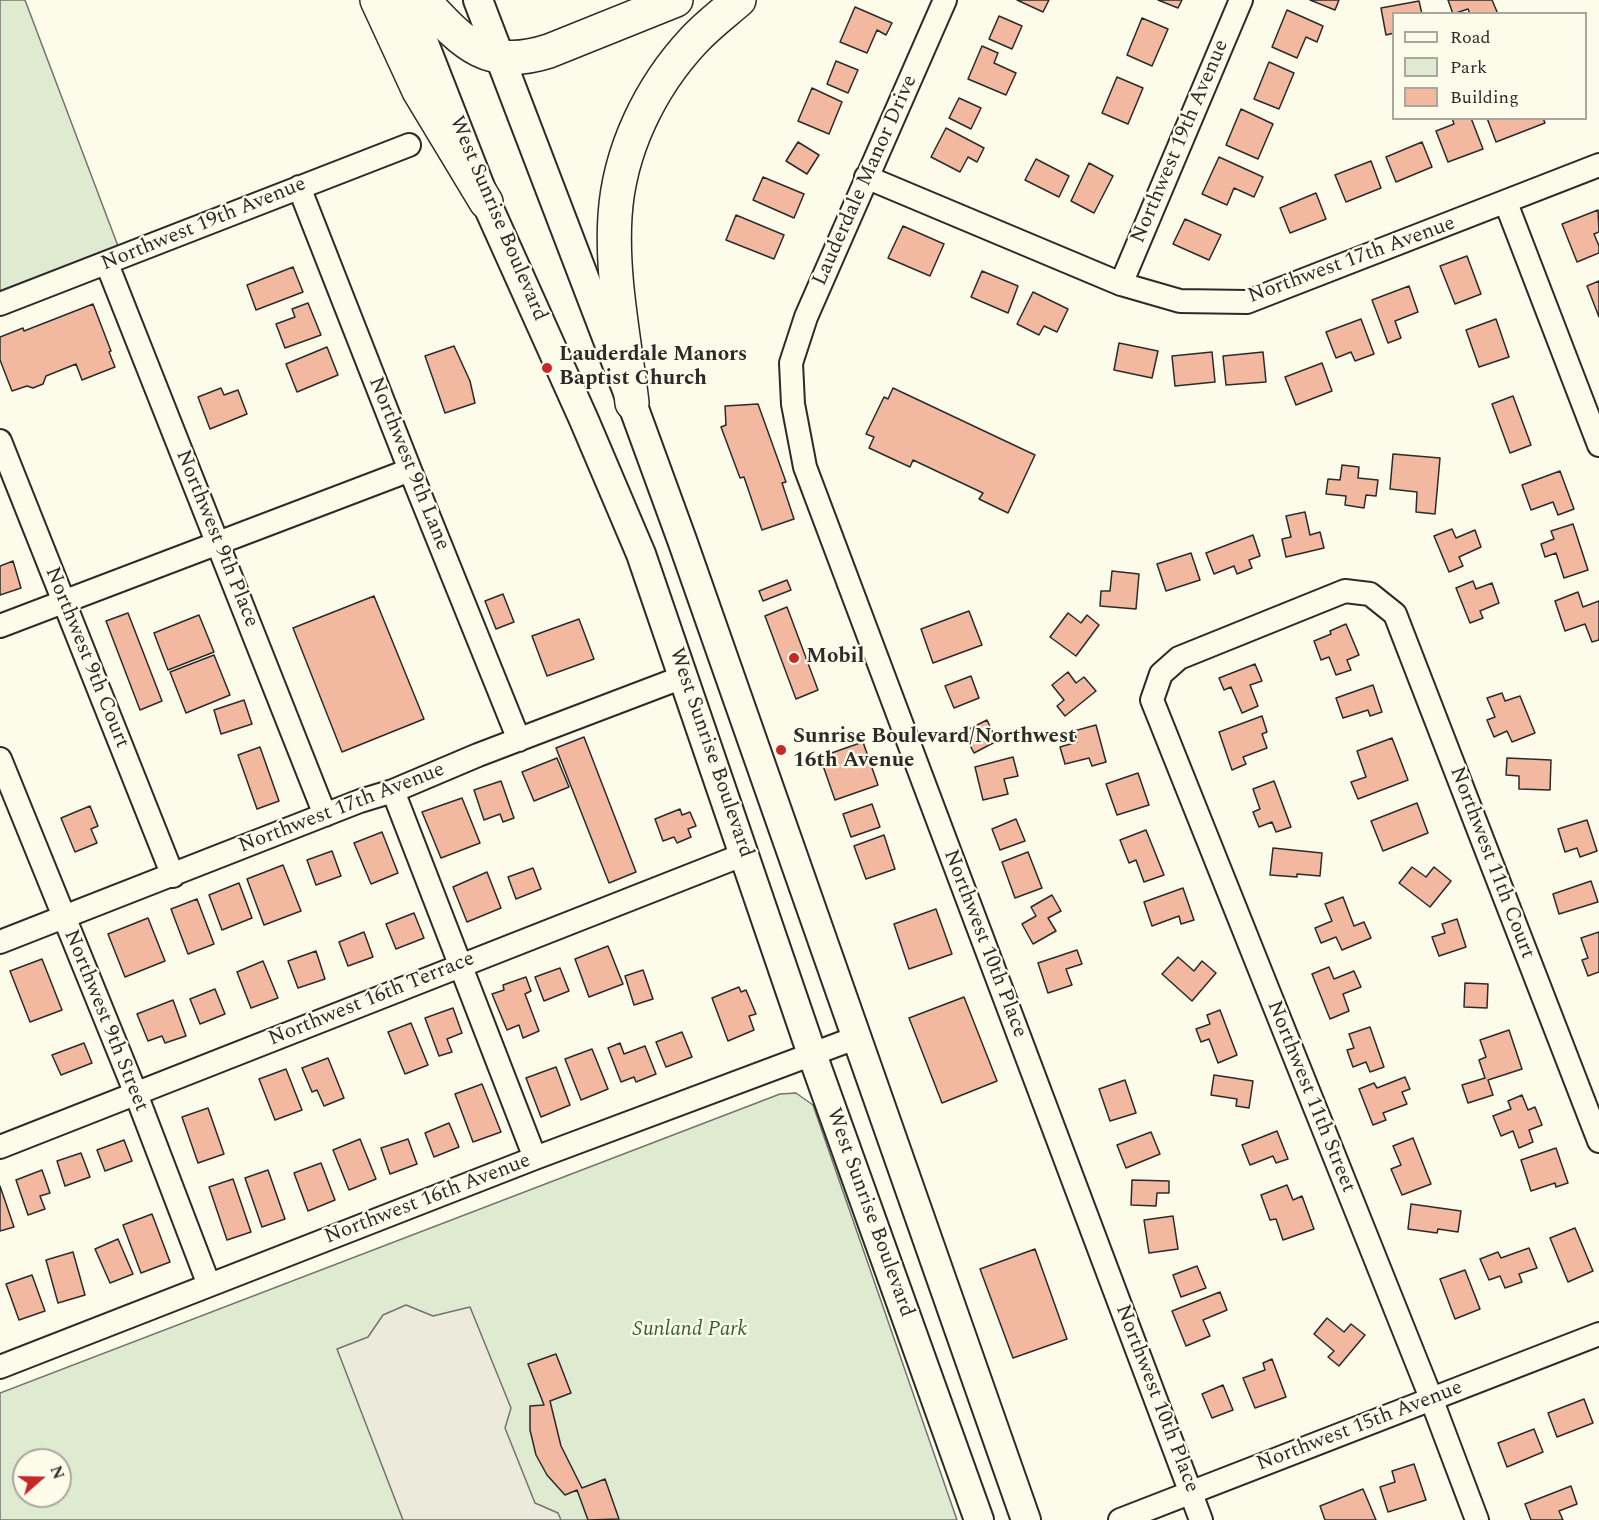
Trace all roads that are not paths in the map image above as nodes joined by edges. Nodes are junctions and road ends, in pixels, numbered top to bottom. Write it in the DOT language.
graph roads {
  1 [pos="376,0"];
  2 [pos="407,0"];
  3 [pos="423,0"];
  4 [pos="478,0"];
  5 [pos="676,0"];
  6 [pos="739,0"];
  7 [pos="945,0"];
  8 [pos="1241,0"];
  9 [pos="500,58"];
  10 [pos="409,145"];
  11 [pos="1599,165"];
  12 [pos="866,177"];
  13 [pos="299,187"];
  14 [pos="486,201"];
  15 [pos="1506,203"];
  16 [pos="106,264"];
  17 [pos="1121,284"];
  18 [pos="0,304"];
  19 [pos="791,363"];
  20 [pos="632,403"];
  21 [pos="0,441"];
  22 [pos="1599,445"];
  23 [pos="410,470"];
  24 [pos="218,544"];
  25 [pos="1370,594"];
  26 [pos="64,602"];
  27 [pos="0,626"];
  28 [pos="683,677"];
  29 [pos="519,740"];
  30 [pos="0,759"];
  31 [pos="393,791"];
  32 [pos="325,815"];
  33 [pos="745,854"];
  34 [pos="172,876"];
  35 [pos="63,917"];
  36 [pos="0,942"];
  37 [pos="460,965"];
  38 [pos="858,1037"];
  39 [pos="812,1054"];
  40 [pos="136,1094"];
  41 [pos="1599,1142"];
  42 [pos="0,1147"];
  43 [pos="535,1158"];
  44 [pos="209,1285"];
  45 [pos="1599,1334"];
  46 [pos="0,1367"];
  47 [pos="1431,1398"];
  48 [pos="1191,1493"];
  49 [pos="979,1520"];
  50 [pos="1026,1520"];
  51 [pos="1120,1520"];
  52 [pos="1201,1520"];
  53 [pos="1477,1520"];
  1 -- 14 [label="highway"];
  2 -- 14 [label="main road, West Sunrise Boulevard"];
  3 -- 9 [label="highway"];
  4 -- 9 [label="main road, West Sunrise Boulevard"];
  5 -- 9 [label="highway"];
  6 -- 20 [label="highway"];
  7 -- 12 [label="street, Lauderdale Manor Drive"];
  8 -- 17 [label="street, Northwest 19th Avenue"];
  9 -- 20 [label="main road, West Sunrise Boulevard"];
  10 -- 13 [label="street, Northwest 19th Avenue"];
  11 -- 15 [label="street, Northwest 17th Avenue"];
  12 -- 17 [label="street, Northwest 17th Avenue"];
  12 -- 19 [label="street, Lauderdale Manor Drive"];
  13 -- 16 [label="street, Northwest 19th Avenue"];
  13 -- 23 [label="street, Northwest 9th Lane"];
  14 -- 28 [label="main road, West Sunrise Boulevard"];
  15 -- 17 [label="street, Northwest 17th Avenue"];
  15 -- 22 [label="street"];
  16 -- 18 [label="street, Northwest 19th Avenue"];
  16 -- 24 [label="street, Northwest 9th Place"];
  19 -- 48 [label="street, Northwest 10th Place"];
  20 -- 38 [label="main road, West Sunrise Boulevard"];
  21 -- 26 [label="street, Northwest 9th Court"];
  23 -- 24 [label="street"];
  23 -- 29 [label="street, Northwest 9th Lane"];
  24 -- 26 [label="street"];
  24 -- 32 [label="street, Northwest 9th Place"];
  25 -- 41 [label="street, Northwest 11th Court"];
  25 -- 47 [label="street, Northwest 11th Street"];
  26 -- 27 [label="street"];
  26 -- 34 [label="street, Northwest 9th Court"];
  28 -- 29 [label="street, Northwest 17th Avenue"];
  28 -- 33 [label="main road, West Sunrise Boulevard"];
  29 -- 31 [label="street, Northwest 17th Avenue"];
  30 -- 35 [label="street, Northwest 9th Street"];
  31 -- 32 [label="street, Northwest 17th Avenue"];
  31 -- 37 [label="street"];
  32 -- 34 [label="street, Northwest 17th Avenue"];
  33 -- 37 [label="street, Northwest 16th Terrace"];
  33 -- 39 [label="main road, West Sunrise Boulevard"];
  34 -- 35 [label="street, Northwest 17th Avenue"];
  35 -- 36 [label="street, Northwest 17th Avenue"];
  35 -- 40 [label="street, Northwest 9th Street"];
  37 -- 40 [label="street, Northwest 16th Terrace"];
  37 -- 43 [label="street"];
  38 -- 39 [label="street, Northwest 16th Avenue"];
  38 -- 50 [label="main road, West Sunrise Boulevard"];
  39 -- 43 [label="street, Northwest 16th Avenue"];
  39 -- 49 [label="main road, West Sunrise Boulevard"];
  40 -- 42 [label="street, Northwest 16th Terrace"];
  40 -- 44 [label="street, Northwest 9th Street"];
  43 -- 44 [label="street, Northwest 16th Avenue"];
  44 -- 46 [label="street, Northwest 16th Avenue"];
  45 -- 47 [label="street, Northwest 15th Avenue"];
  47 -- 48 [label="street, Northwest 15th Avenue"];
  47 -- 53 [label="street, Northwest 11th Street"];
  48 -- 51 [label="street, Northwest 15th Avenue"];
  48 -- 52 [label="street, Northwest 10th Place"];
}
